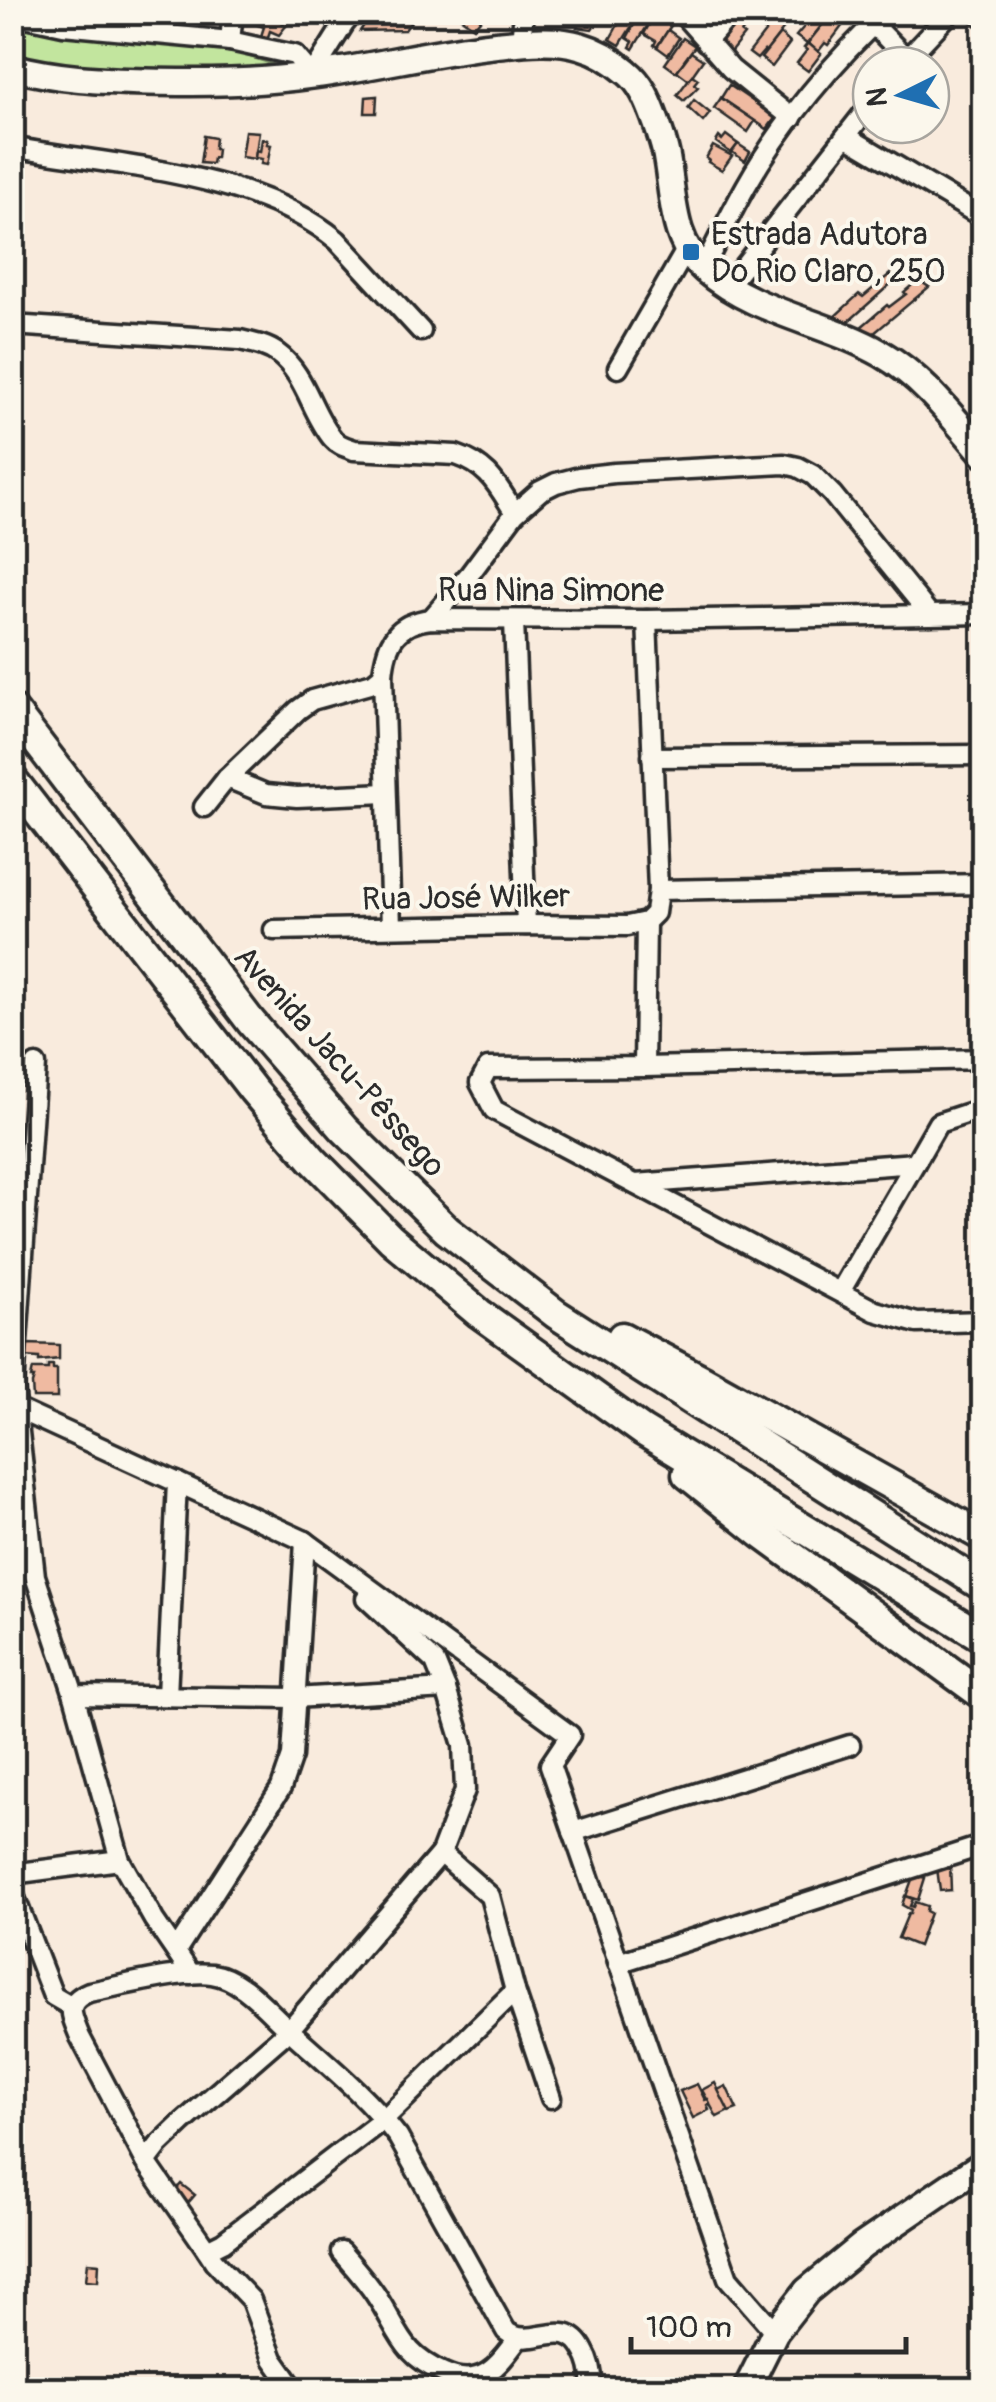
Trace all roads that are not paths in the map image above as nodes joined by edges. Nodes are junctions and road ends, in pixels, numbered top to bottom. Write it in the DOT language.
graph roads {
  1 [pos="233,12"];
  2 [pos="354,12"];
  3 [pos="524,12"];
  4 [pos="681,12"];
  5 [pos="732,12"];
  6 [pos="951,12"];
  7 [pos="976,12"];
  8 [pos="12,14"];
  9 [pos="874,17"];
  10 [pos="984,18"];
  11 [pos="65,19"];
  12 [pos="230,42"];
  13 [pos="521,42"];
  14 [pos="706,42"];
  15 [pos="893,45"];
  16 [pos="920,45"];
  17 [pos="12,66"];
  18 [pos="312,75"];
  19 [pos="792,118"];
  20 [pos="851,130"];
  21 [pos="846,136"];
  22 [pos="12,147"];
  23 [pos="984,218"];
  24 [pos="695,260"];
  25 [pos="727,287"];
  26 [pos="12,324"];
  27 [pos="420,330"];
  28 [pos="618,368"];
  29 [pos="984,454"];
  30 [pos="515,512"];
  31 [pos="984,614"];
  32 [pos="930,615"];
  33 [pos="431,619"];
  34 [pos="647,620"];
  35 [pos="514,621"];
  36 [pos="384,675"];
  37 [pos="12,709"];
  38 [pos="984,755"];
  39 [pos="652,757"];
  40 [pos="226,778"];
  41 [pos="12,779"];
  42 [pos="386,793"];
  43 [pos="204,807"];
  44 [pos="984,884"];
  45 [pos="658,890"];
  46 [pos="651,918"];
  47 [pos="526,924"];
  48 [pos="390,928"];
  49 [pos="274,930"];
  50 [pos="984,1060"];
  51 [pos="36,1066"];
  52 [pos="644,1067"];
  53 [pos="984,1108"];
  54 [pos="915,1162"];
  55 [pos="634,1184"];
  56 [pos="840,1292"];
  57 [pos="556,1314"];
  58 [pos="984,1321"];
  59 [pos="17,1408"];
  60 [pos="643,1431"];
  61 [pos="176,1482"];
  62 [pos="20,1504"];
  63 [pos="984,1537"];
  64 [pos="306,1541"];
  65 [pos="984,1586"];
  66 [pos="984,1638"];
  67 [pos="446,1690"];
  68 [pos="74,1695"];
  69 [pos="166,1696"];
  70 [pos="984,1696"];
  71 [pos="294,1698"];
  72 [pos="850,1745"];
  73 [pos="573,1832"];
  74 [pos="984,1845"];
  75 [pos="440,1853"];
  76 [pos="120,1860"];
  77 [pos="12,1874"];
  78 [pos="12,1890"];
  79 [pos="176,1951"];
  80 [pos="618,1963"];
  81 [pos="192,1974"];
  82 [pos="515,1991"];
  83 [pos="72,2007"];
  84 [pos="289,2030"];
  85 [pos="551,2098"];
  86 [pos="384,2118"];
  87 [pos="146,2162"];
  88 [pos="984,2163"];
  89 [pos="207,2250"];
  90 [pos="342,2252"];
  91 [pos="775,2332"];
  92 [pos="520,2338"];
  93 [pos="464,2384"];
  94 [pos="296,2390"];
  95 [pos="592,2390"];
  96 [pos="746,2390"];
  1 -- 12 [label="street"];
  2 -- 18 [label="street"];
  3 -- 13 [label="street"];
  4 -- 14 [label="street"];
  5 -- 14 [label="street"];
  6 -- 16 [label="street"];
  7 -- 10 [label="street"];
  8 -- 11 [label="street"];
  9 -- 15 [label="street"];
  9 -- 19 [label="street"];
  11 -- 12 [label="street"];
  12 -- 18 [label="street"];
  13 -- 18 [label="main road"];
  13 -- 24 [label="main road"];
  14 -- 19 [label="street"];
  17 -- 18 [label="main road"];
  19 -- 24 [label="street"];
  20 -- 21 [label="street"];
  21 -- 23 [label="street"];
  21 -- 25 [label="street"];
  22 -- 27 [label="street"];
  24 -- 25 [label="main road"];
  24 -- 28 [label="street"];
  25 -- 29 [label="main road"];
  26 -- 30 [label="street"];
  30 -- 32 [label="street"];
  30 -- 33 [label="street"];
  31 -- 32 [label="street, Rua Nina Simone"];
  32 -- 34 [label="street, Rua Nina Simone"];
  33 -- 35 [label="street, Rua Nina Simone"];
  33 -- 36 [label="street, Rua Nina Simone"];
  34 -- 35 [label="street, Rua Nina Simone"];
  34 -- 39 [label="street"];
  35 -- 47 [label="street"];
  36 -- 40 [label="street"];
  36 -- 42 [label="street"];
  37 -- 57 [label="highway, Avenida Jacu-Pêssego"];
  38 -- 39 [label="street"];
  39 -- 45 [label="street"];
  40 -- 42 [label="street"];
  40 -- 43 [label="street"];
  41 -- 60 [label="highway"];
  42 -- 48 [label="street"];
  44 -- 45 [label="street"];
  45 -- 46 [label="street"];
  46 -- 47 [label="street, Rua José Wilker"];
  46 -- 52 [label="street"];
  47 -- 48 [label="street, Rua José Wilker"];
  48 -- 49 [label="street, Rua José Wilker"];
  50 -- 52 [label="street"];
  51 -- 59 [label="street"];
  52 -- 55 [label="street"];
  53 -- 54 [label="street"];
  54 -- 55 [label="street"];
  54 -- 56 [label="street"];
  55 -- 56 [label="street"];
  56 -- 58 [label="street"];
  57 -- 63 [label="highway"];
  57 -- 65 [label="highway, Avenida Jacu-Pêssego"];
  59 -- 61 [label="street"];
  59 -- 62 [label="street"];
  60 -- 66 [label="highway"];
  60 -- 70 [label="highway"];
  61 -- 64 [label="street"];
  61 -- 69 [label="street"];
  62 -- 68 [label="street"];
  64 -- 67 [label="street"];
  64 -- 71 [label="street"];
  64 -- 73 [label="street"];
  67 -- 71 [label="street"];
  67 -- 75 [label="street"];
  68 -- 69 [label="street"];
  68 -- 76 [label="street"];
  69 -- 71 [label="street"];
  71 -- 79 [label="street"];
  72 -- 73 [label="street"];
  73 -- 80 [label="street"];
  74 -- 80 [label="street"];
  75 -- 82 [label="street"];
  75 -- 84 [label="street"];
  76 -- 77 [label="street"];
  76 -- 79 [label="street"];
  78 -- 83 [label="street"];
  79 -- 81 [label="street"];
  80 -- 91 [label="street"];
  81 -- 83 [label="street"];
  81 -- 84 [label="street"];
  82 -- 85 [label="street"];
  82 -- 86 [label="street"];
  83 -- 87 [label="street"];
  84 -- 86 [label="street"];
  84 -- 87 [label="street"];
  86 -- 89 [label="street"];
  86 -- 92 [label="street"];
  87 -- 89 [label="street"];
  88 -- 91 [label="main road"];
  89 -- 94 [label="street"];
  90 -- 93 [label="street"];
  91 -- 96 [label="main road"];
  92 -- 93 [label="street"];
  92 -- 95 [label="street"];
}
